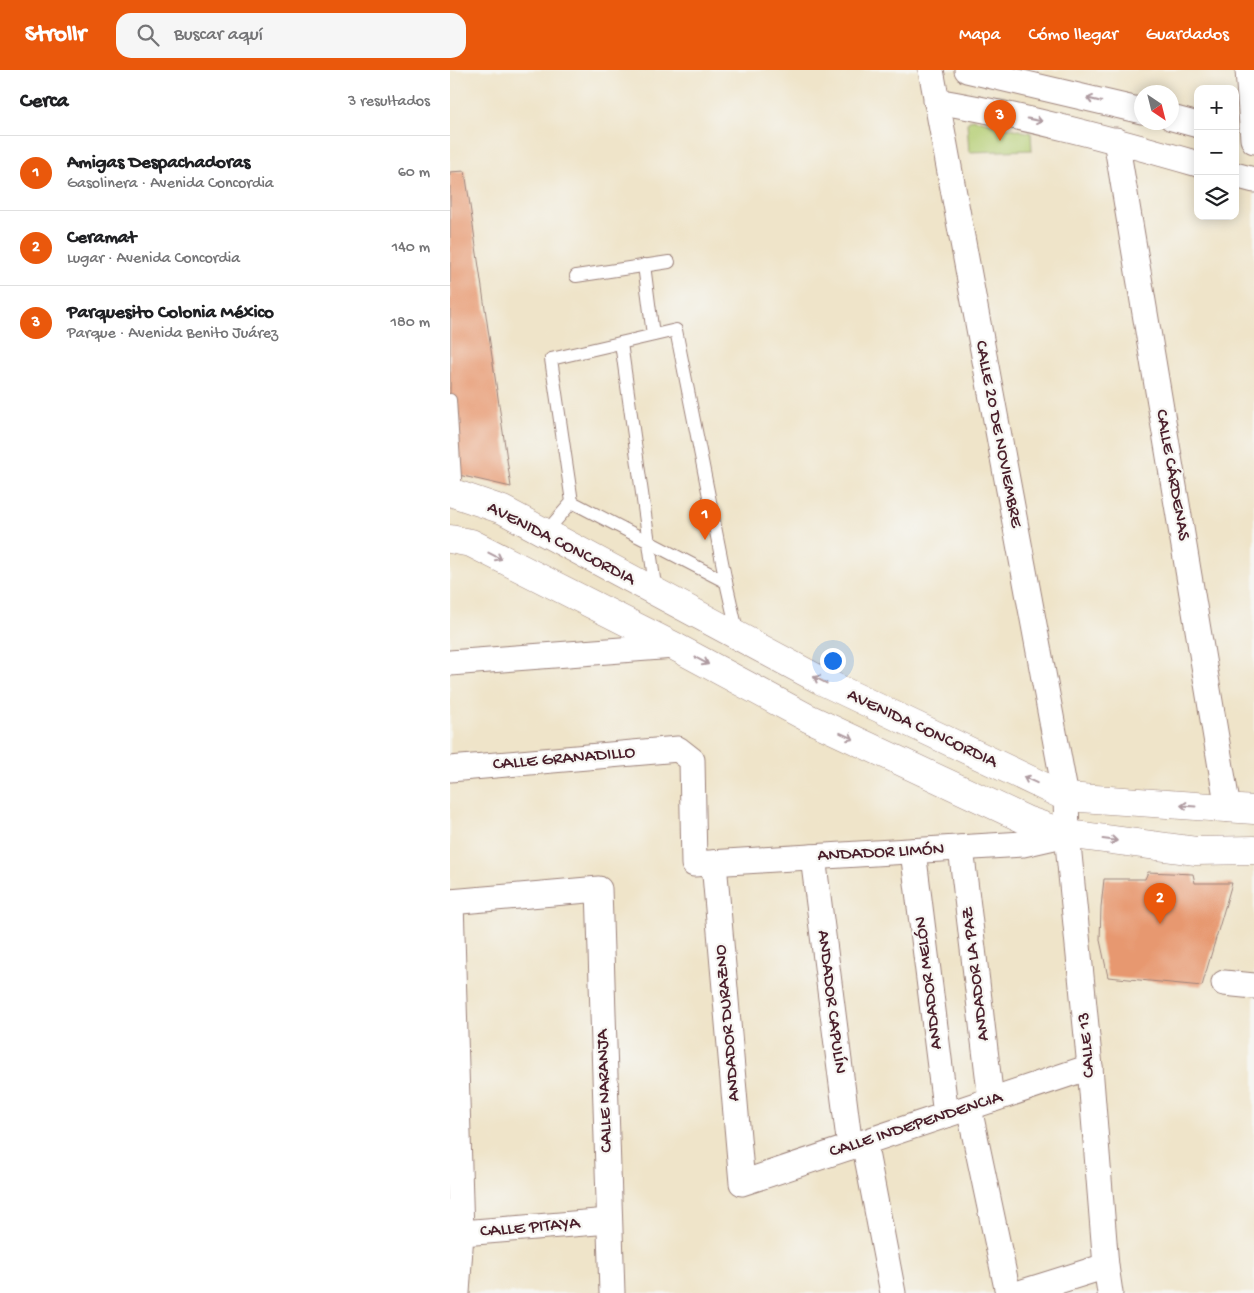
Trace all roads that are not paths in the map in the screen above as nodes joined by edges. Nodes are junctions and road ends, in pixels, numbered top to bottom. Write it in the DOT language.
graph roads {
  1 [pos="930,70"];
  2 [pos="967,70"];
  3 [pos="1248,70"];
  4 [pos="936,101"];
  5 [pos="1134,109"];
  6 [pos="1179,120"];
  7 [pos="1194,124"];
  8 [pos="1249,138"];
  9 [pos="1116,140"];
  10 [pos="1194,163"];
  11 [pos="1239,176"];
  12 [pos="1254,180"];
  13 [pos="669,262"];
  14 [pos="644,266"];
  15 [pos="576,276"];
  16 [pos="653,335"];
  17 [pos="621,343"];
  18 [pos="450,400"];
  19 [pos="451,418"];
  20 [pos="453,493"];
  21 [pos="572,502"];
  22 [pos="545,533"];
  23 [pos="450,539"];
  24 [pos="650,541"];
  25 [pos="726,582"];
  26 [pos="656,593"];
  27 [pos="738,637"];
  28 [pos="674,646"];
  29 [pos="777,658"];
  30 [pos="450,664"];
  31 [pos="756,690"];
  32 [pos="678,749"];
  33 [pos="450,769"];
  34 [pos="1066,797"];
  35 [pos="1241,810"];
  36 [pos="1067,834"];
  37 [pos="961,848"];
  38 [pos="1254,850"];
  39 [pos="913,851"];
  40 [pos="813,856"];
  41 [pos="704,863"];
  42 [pos="451,902"];
  43 [pos="1224,983"];
  44 [pos="1254,986"];
  45 [pos="1090,1068"];
  46 [pos="968,1108"];
  47 [pos="857,1145"];
  48 [pos="742,1183"];
  49 [pos="609,1221"];
  50 [pos="456,1234"];
  51 [pos="1106,1266"];
  52 [pos="457,1293"];
  53 [pos="612,1293"];
  54 [pos="893,1293"];
  55 [pos="1008,1293"];
  56 [pos="1020,1293"];
  57 [pos="1110,1293"];
  1 -- 4 [label="street, CALLE 20 DE NOVIEMBRE"];
  5 -- 2 [label="street, one-way"];
  3 -- 8 [label="street"];
  4 -- 9 [label="street, one-way"];
  4 -- 34 [label="street, CALLE 20 DE NOVIEMBRE"];
  6 -- 7 [label="street"];
  9 -- 10 [label="street"];
  9 -- 35 [label="street, CALLE CÁRDENAS"];
  11 -- 12 [label="street"];
  13 -- 14 [label="lane"];
  14 -- 15 [label="lane"];
  14 -- 16 [label="lane"];
  16 -- 17 [label="lane"];
  16 -- 25 [label="lane"];
  17 -- 21 [label="lane"];
  17 -- 24 [label="lane"];
  18 -- 19 [label="lane"];
  19 -- 20 [label="lane"];
  20 -- 22 [label="main road, AVENIDA CONCORDIA"];
  21 -- 22 [label="lane"];
  21 -- 24 [label="lane"];
  22 -- 26 [label="main road, AVENIDA CONCORDIA"];
  23 -- 28 [label="main road, one-way"];
  24 -- 25 [label="lane"];
  24 -- 26 [label="lane"];
  25 -- 27 [label="lane"];
  26 -- 27 [label="main road, AVENIDA CONCORDIA"];
  27 -- 29 [label="main road, AVENIDA CONCORDIA"];
  28 -- 30 [label="street"];
  28 -- 31 [label="main road, one-way"];
  29 -- 31 [label="main road"];
  34 -- 29 [label="main road, AVENIDA CONCORDIA, one-way"];
  31 -- 36 [label="main road, one-way"];
  32 -- 33 [label="street, CALLE GRANADILLO"];
  32 -- 41 [label="street, ANDADOR DURAZNO"];
  35 -- 34 [label="main road, AVENIDA CONCORDIA, one-way"];
  34 -- 36 [label="street, CALLE 13"];
  36 -- 37 [label="street, ANDADOR LIMÓN"];
  36 -- 38 [label="main road, one-way"];
  36 -- 45 [label="street, CALLE 13"];
  37 -- 39 [label="street, ANDADOR LIMÓN"];
  37 -- 46 [label="street, ANDADOR LA PAZ"];
  39 -- 40 [label="street, ANDADOR LIMÓN"];
  39 -- 46 [label="street, ANDADOR MELÓN"];
  40 -- 41 [label="street, ANDADOR LIMÓN"];
  40 -- 47 [label="street, ANDADOR CAPULÍN"];
  41 -- 48 [label="street, ANDADOR DURAZNO"];
  42 -- 49 [label="street, CALLE NARANJA"];
  42 -- 50 [label="street"];
  43 -- 44 [label="street"];
  45 -- 46 [label="street, CALLE INDEPENDENCIA"];
  45 -- 51 [label="street, CALLE 13"];
  46 -- 47 [label="street, CALLE INDEPENDENCIA"];
  46 -- 55 [label="street, ANDADOR LA PAZ"];
  47 -- 48 [label="street, CALLE INDEPENDENCIA"];
  47 -- 54 [label="street, ANDADOR CAPULÍN"];
  49 -- 50 [label="street, CALLE PITAYA"];
  49 -- 53 [label="street, CALLE NARANJA"];
  50 -- 52 [label="street"];
  51 -- 56 [label="street"];
  51 -- 57 [label="street, CALLE 13"];
}
